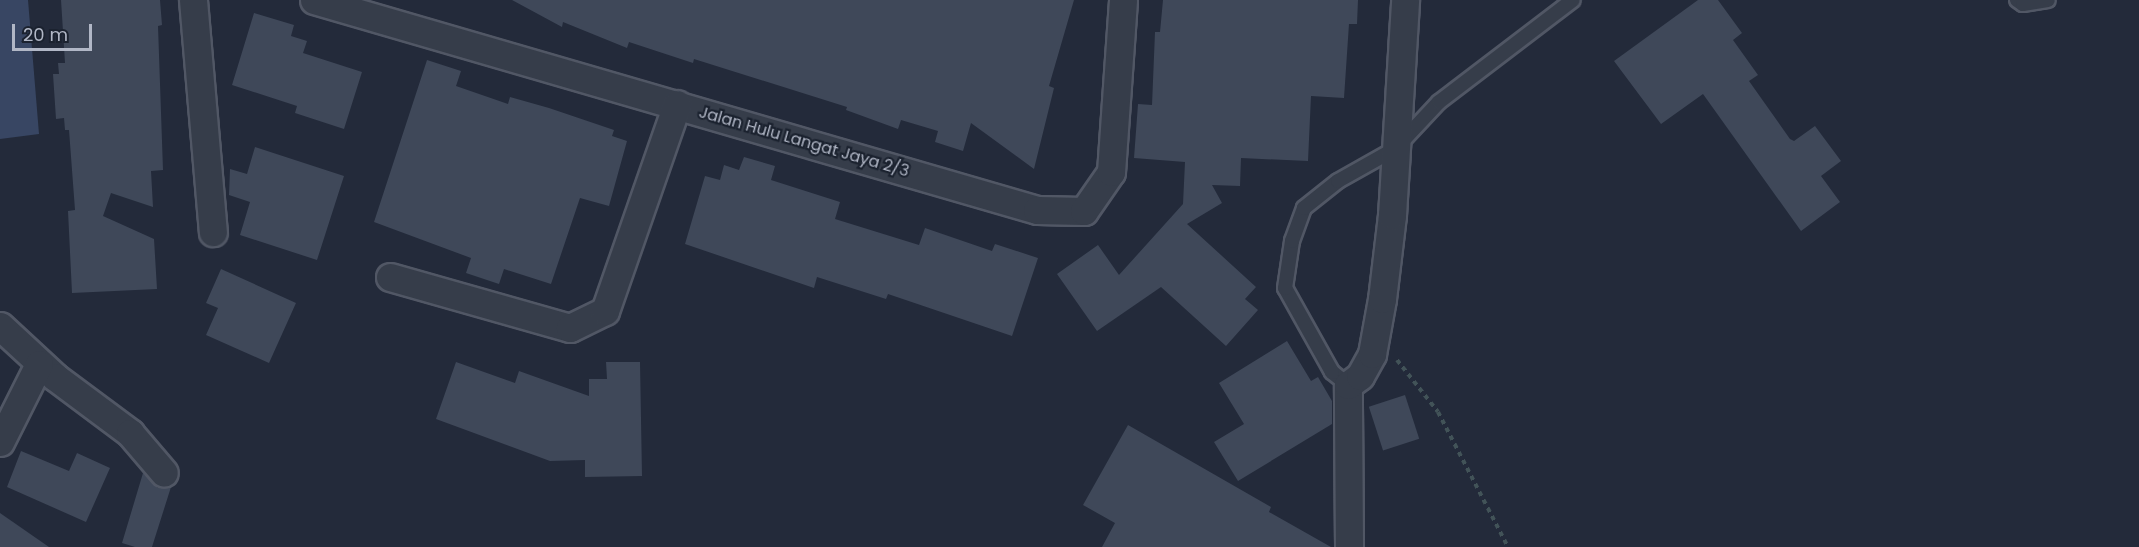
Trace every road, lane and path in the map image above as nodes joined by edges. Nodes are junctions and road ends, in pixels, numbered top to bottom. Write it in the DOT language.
graph roads {
  1 [pos="193,0"];
  2 [pos="315,0"];
  3 [pos="1123,0"];
  4 [pos="1405,0"];
  5 [pos="1573,0"];
  6 [pos="2017,0"];
  7 [pos="2048,0"];
  8 [pos="677,104"];
  9 [pos="1395,149"];
  10 [pos="213,232"];
  11 [pos="390,277"];
  12 [pos="0,326"];
  13 [pos="1376,334"];
  14 [pos="39,364"];
  15 [pos="1348,385"];
  16 [pos="0,442"];
  17 [pos="164,473"];
  18 [pos="1349,547"];
  19 [pos="1508,547"];
  1 -- 10 [label="street"];
  2 -- 8 [label="street, Jalan Hulu Langat Jaya 2/3"];
  3 -- 8 [label="street, Jalan Hulu Langat Jaya 2/3"];
  4 -- 9 [label="street"];
  5 -- 9 [label="lane"];
  6 -- 7 [label="lane"];
  8 -- 11 [label="street"];
  9 -- 13 [label="street"];
  9 -- 15 [label="lane"];
  12 -- 14 [label="street"];
  13 -- 15 [label="street"];
  13 -- 19 [label="path"];
  14 -- 16 [label="street"];
  14 -- 17 [label="street"];
  15 -- 18 [label="street"];
}
